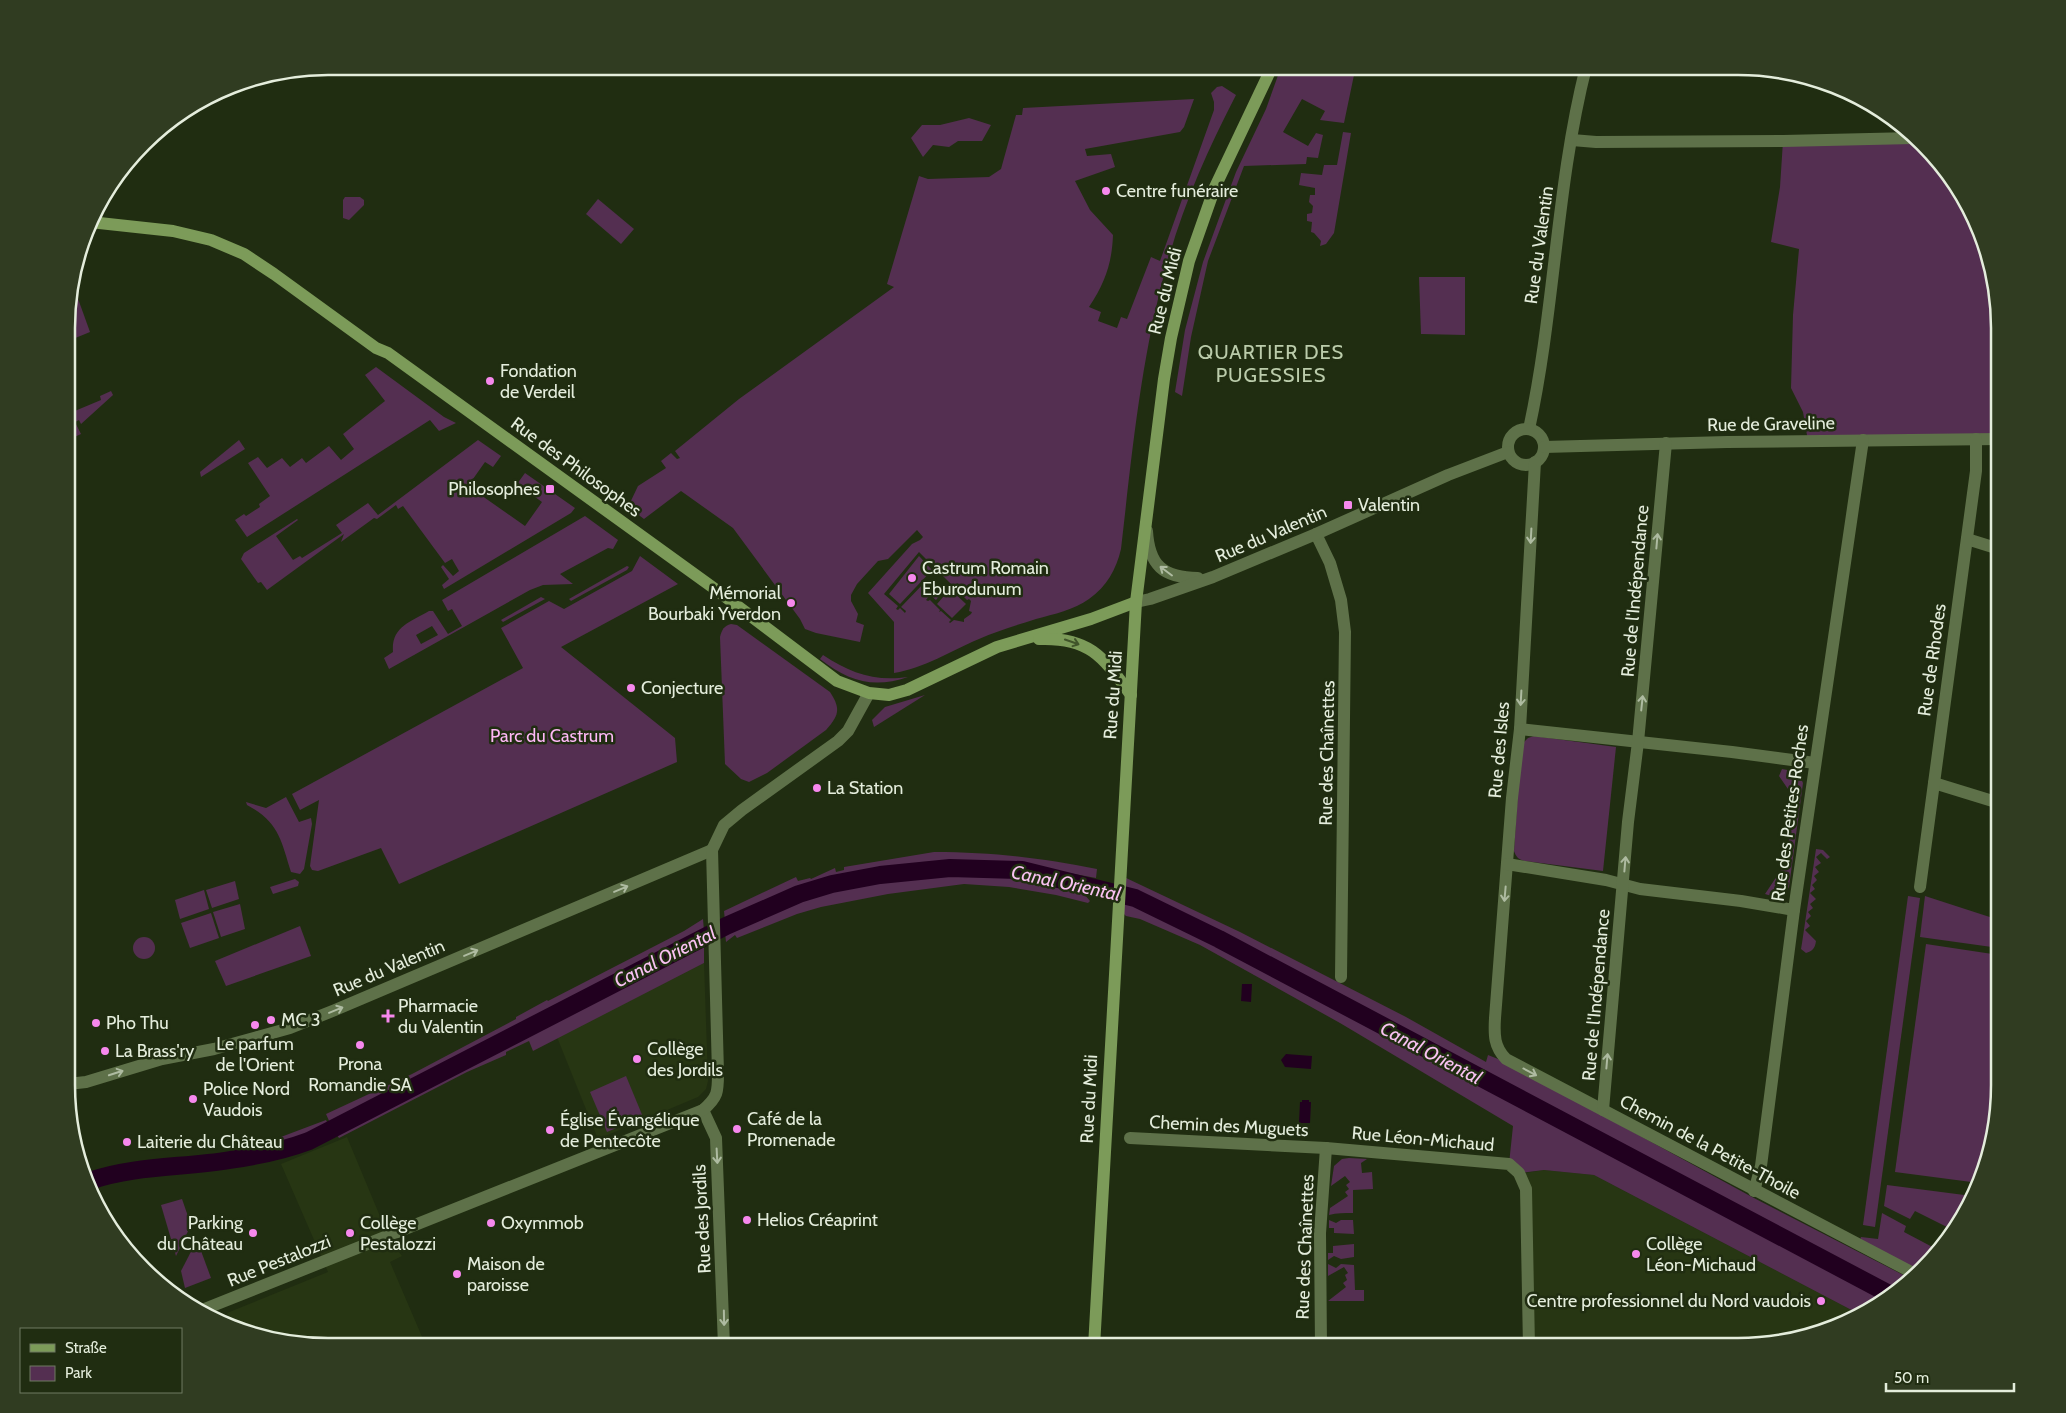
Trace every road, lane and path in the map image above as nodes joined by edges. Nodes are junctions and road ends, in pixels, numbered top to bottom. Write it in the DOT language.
graph roads {
  1 [pos="1268,75"];
  2 [pos="1584,75"];
  3 [pos="1905,138"];
  4 [pos="1572,140"];
  5 [pos="98,223"];
  6 [pos="1529,429"];
  7 [pos="1976,439"];
  8 [pos="1991,439"];
  9 [pos="1863,440"];
  10 [pos="1666,443"];
  11 [pos="1544,446"];
  12 [pos="1508,452"];
  13 [pos="1535,462"];
  14 [pos="1147,523"];
  15 [pos="1316,534"];
  16 [pos="1967,539"];
  17 [pos="1991,547"];
  18 [pos="1213,577"];
  19 [pos="1136,602"];
  20 [pos="1006,643"];
  21 [pos="869,693"];
  22 [pos="1131,695"];
  23 [pos="1520,729"];
  24 [pos="1638,742"];
  25 [pos="1815,763"];
  26 [pos="1934,783"];
  27 [pos="1991,801"];
  28 [pos="712,850"];
  29 [pos="1507,864"];
  30 [pos="1623,884"];
  31 [pos="1920,887"];
  32 [pos="1794,910"];
  33 [pos="1341,977"];
  34 [pos="1495,1041"];
  35 [pos="75,1083"];
  36 [pos="703,1110"];
  37 [pos="1603,1110"];
  38 [pos="1130,1138"];
  39 [pos="1326,1148"];
  40 [pos="1754,1191"];
  41 [pos="1909,1271"];
  42 [pos="208,1308"];
  43 [pos="724,1338"];
  44 [pos="1094,1338"];
  45 [pos="1321,1338"];
  46 [pos="1529,1338"];
  1 -- 14 [label="main road, Rue du Midi"];
  2 -- 4 [label="street, Rue du Valentin"];
  3 -- 4 [label="street"];
  4 -- 6 [label="street, Rue du Valentin"];
  5 -- 21 [label="main road, Rue des Philosophes"];
  6 -- 11 [label="street"];
  6 -- 12 [label="street"];
  7 -- 8 [label="street, Rue de Graveline"];
  7 -- 9 [label="street, Rue de Graveline"];
  7 -- 16 [label="street, Rue de Rhodes"];
  9 -- 10 [label="street, Rue de Graveline"];
  9 -- 25 [label="street, Rue des Petites-Roches"];
  10 -- 11 [label="street, Rue de Graveline"];
  24 -- 10 [label="street, Rue de l'Indépendance, one-way"];
  11 -- 13 [label="street"];
  12 -- 13 [label="street"];
  12 -- 15 [label="street, Rue du Valentin"];
  13 -- 23 [label="street, Rue des Isles, one-way"];
  18 -- 14 [label="street, Rue du Valentin, one-way"];
  14 -- 19 [label="main road, Rue du Midi"];
  15 -- 18 [label="street, Rue du Valentin"];
  15 -- 33 [label="street, Rue des Chaînettes"];
  16 -- 17 [label="street"];
  16 -- 26 [label="street, Rue de Rhodes"];
  18 -- 19 [label="street, Rue du Valentin"];
  19 -- 20 [label="main road, Rue du Valentin"];
  19 -- 22 [label="main road, Rue du Midi"];
  20 -- 21 [label="main road, Rue du Valentin"];
  20 -- 22 [label="main road, Rue du Valentin, one-way"];
  21 -- 28 [label="street"];
  22 -- 44 [label="main road, Rue du Midi"];
  23 -- 24 [label="street"];
  23 -- 29 [label="street, Rue des Isles"];
  24 -- 25 [label="street"];
  30 -- 24 [label="street, Rue de l'Indépendance, one-way"];
  25 -- 32 [label="street, Rue des Petites-Roches"];
  26 -- 27 [label="street"];
  26 -- 31 [label="street, Rue de Rhodes"];
  35 -- 28 [label="street, Rue du Valentin, one-way"];
  28 -- 36 [label="street"];
  29 -- 30 [label="street"];
  29 -- 34 [label="street, Rue des Isles, one-way"];
  30 -- 32 [label="street"];
  37 -- 30 [label="street, Rue de l'Indépendance, one-way"];
  32 -- 40 [label="street, Rue des Petites-Roches"];
  34 -- 37 [label="street, Chemin de la Petite-Thoile, one-way"];
  36 -- 42 [label="street, Rue Pestalozzi"];
  36 -- 43 [label="street, Rue des Jordils, one-way"];
  37 -- 40 [label="street, Chemin de la Petite-Thoile"];
  38 -- 39 [label="street, Chemin des Muguets"];
  39 -- 45 [label="street, Rue des Chaînettes"];
  39 -- 46 [label="street, Rue Léon-Michaud"];
  40 -- 41 [label="street, Chemin de la Petite-Thoile"];
}
